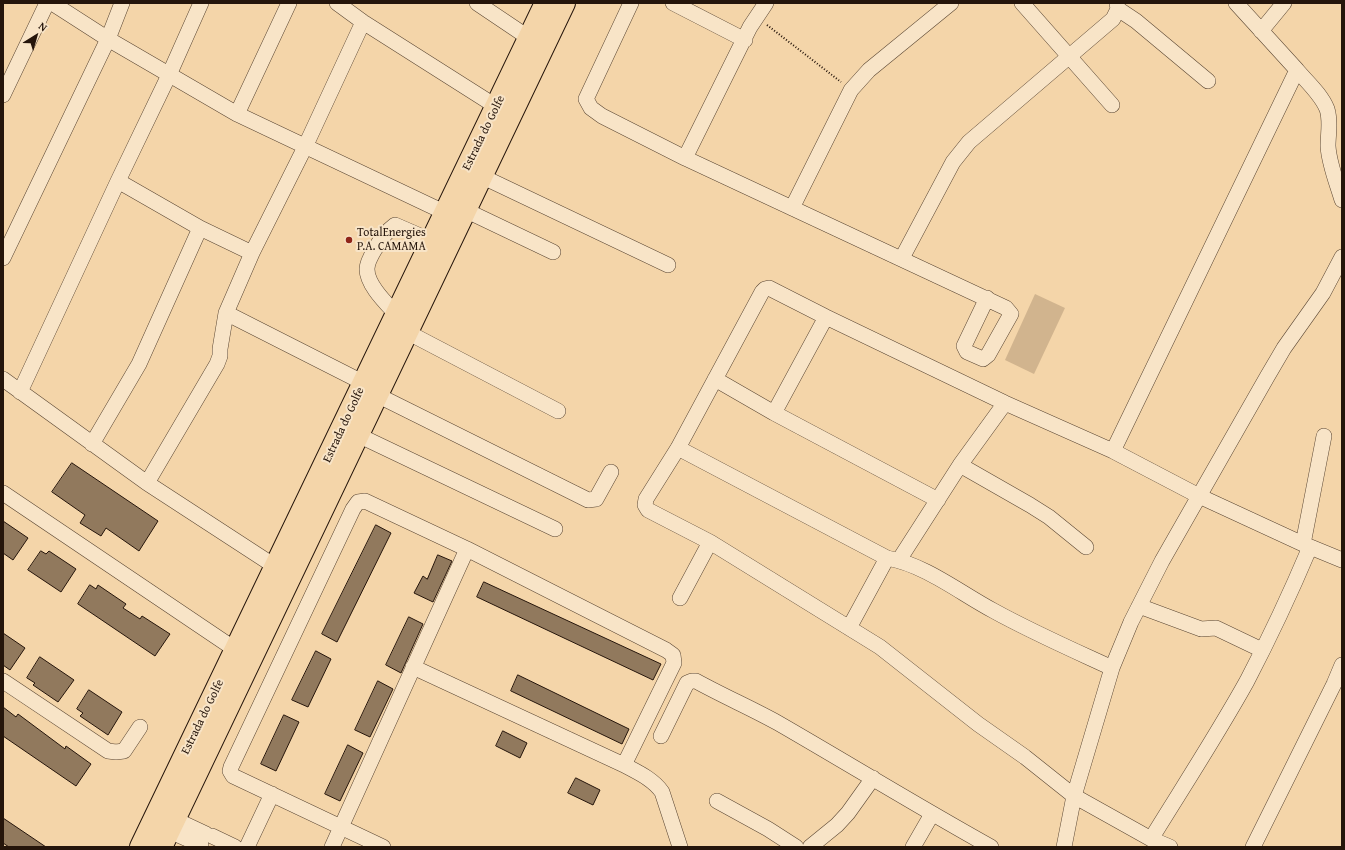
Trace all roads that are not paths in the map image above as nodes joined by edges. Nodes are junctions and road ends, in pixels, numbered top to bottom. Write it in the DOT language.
graph roads {
  1 [pos="47,3"];
  2 [pos="52,3"];
  3 [pos="122,3"];
  4 [pos="201,3"];
  5 [pos="289,3"];
  6 [pos="337,3"];
  7 [pos="477,3"];
  8 [pos="546,3"];
  9 [pos="564,3"];
  10 [pos="631,3"];
  11 [pos="673,3"];
  12 [pos="766,3"];
  13 [pos="951,3"];
  14 [pos="1022,3"];
  15 [pos="1236,3"];
  16 [pos="1284,3"];
  17 [pos="1117,6"];
  18 [pos="363,22"];
  19 [pos="1261,31"];
  20 [pos="529,38"];
  21 [pos="108,39"];
  22 [pos="745,40"];
  23 [pos="1070,57"];
  24 [pos="1297,70"];
  25 [pos="169,75"];
  26 [pos="1208,81"];
  27 [pos="3,95"];
  28 [pos="1112,105"];
  29 [pos="497,107"];
  30 [pos="237,114"];
  31 [pos="305,147"];
  32 [pos="685,158"];
  33 [pos="481,176"];
  34 [pos="118,181"];
  35 [pos="1342,200"];
  36 [pos="792,208"];
  37 [pos="455,212"];
  38 [pos="200,228"];
  39 [pos="432,241"];
  40 [pos="553,252"];
  41 [pos="252,253"];
  42 [pos="1342,256"];
  43 [pos="3,258"];
  44 [pos="902,258"];
  45 [pos="668,264"];
  46 [pos="987,298"];
  47 [pos="226,313"];
  48 [pos="826,317"];
  49 [pos="402,323"];
  50 [pos="3,379"];
  51 [pos="715,379"];
  52 [pos="370,389"];
  53 [pos="20,392"];
  54 [pos="1005,402"];
  55 [pos="558,411"];
  56 [pos="774,413"];
  57 [pos="358,435"];
  58 [pos="1324,436"];
  59 [pos="92,444"];
  60 [pos="678,448"];
  61 [pos="1113,451"];
  62 [pos="960,465"];
  63 [pos="611,472"];
  64 [pos="147,483"];
  65 [pos="3,493"];
  66 [pos="1198,496"];
  67 [pos="938,500"];
  68 [pos="556,529"];
  69 [pos="710,542"];
  70 [pos="1307,545"];
  71 [pos="1086,546"];
  72 [pos="467,549"];
  73 [pos="893,559"];
  74 [pos="1342,560"];
  75 [pos="276,567"];
  76 [pos="680,598"];
  77 [pos="1139,606"];
  78 [pos="849,628"];
  79 [pos="236,650"];
  80 [pos="1262,650"];
  81 [pos="1342,665"];
  82 [pos="414,667"];
  83 [pos="1112,668"];
  84 [pos="3,681"];
  85 [pos="140,728"];
  86 [pos="661,736"];
  87 [pos="624,765"];
  88 [pos="873,778"];
  89 [pos="272,794"];
  90 [pos="1074,796"];
  91 [pos="717,801"];
  92 [pos="932,814"];
  93 [pos="340,827"];
  94 [pos="168,832"];
  95 [pos="1151,839"];
  96 [pos="141,847"];
  97 [pos="235,847"];
  98 [pos="247,847"];
  99 [pos="332,847"];
  100 [pos="383,847"];
  101 [pos="680,847"];
  102 [pos="796,847"];
  103 [pos="810,847"];
  104 [pos="912,847"];
  105 [pos="991,847"];
  106 [pos="1064,847"];
  107 [pos="1170,847"];
  108 [pos="1253,847"];
  1 -- 27 [label="street"];
  2 -- 21 [label="street"];
  3 -- 21 [label="street"];
  4 -- 25 [label="street"];
  5 -- 30 [label="street"];
  6 -- 18 [label="street"];
  7 -- 20 [label="street"];
  8 -- 20 [label="highway, Estrada do Golfe"];
  9 -- 33 [label="highway, Estrada do Golfe"];
  10 -- 32 [label="street"];
  11 -- 22 [label="street"];
  12 -- 22 [label="street"];
  13 -- 36 [label="street"];
  14 -- 23 [label="street"];
  15 -- 19 [label="street"];
  16 -- 19 [label="street"];
  17 -- 23 [label="street"];
  17 -- 26 [label="street"];
  18 -- 29 [label="street"];
  18 -- 31 [label="street"];
  19 -- 24 [label="street"];
  20 -- 29 [label="highway, Estrada do Golfe"];
  21 -- 25 [label="street"];
  21 -- 43 [label="street"];
  22 -- 32 [label="street"];
  23 -- 28 [label="street"];
  23 -- 44 [label="street"];
  24 -- 35 [label="street"];
  24 -- 61 [label="street"];
  25 -- 30 [label="street"];
  25 -- 34 [label="street"];
  29 -- 37 [label="highway, Estrada do Golfe"];
  30 -- 31 [label="street"];
  31 -- 37 [label="street"];
  31 -- 41 [label="street"];
  32 -- 36 [label="street"];
  33 -- 37 [label="highway, Estrada do Golfe"];
  33 -- 45 [label="street"];
  34 -- 38 [label="street"];
  34 -- 53 [label="street"];
  36 -- 44 [label="street"];
  37 -- 39 [label="highway, Estrada do Golfe"];
  37 -- 40 [label="street"];
  37 -- 49 [label="highway, Estrada do Golfe"];
  38 -- 41 [label="street"];
  38 -- 59 [label="street"];
  39 -- 49 [label="highway, Estrada do Golfe"];
  39 -- 49 [label="street"];
  41 -- 47 [label="street"];
  42 -- 66 [label="street"];
  44 -- 46 [label="street"];
  47 -- 52 [label="street"];
  47 -- 64 [label="street"];
  48 -- 51 [label="street"];
  48 -- 54 [label="street"];
  48 -- 56 [label="street"];
  49 -- 52 [label="highway, Estrada do Golfe"];
  49 -- 55 [label="street"];
  50 -- 53 [label="street"];
  51 -- 56 [label="street"];
  51 -- 60 [label="street"];
  52 -- 57 [label="highway, Estrada do Golfe"];
  52 -- 63 [label="street"];
  52 -- 75 [label="highway, Estrada do Golfe"];
  53 -- 59 [label="street"];
  54 -- 61 [label="street"];
  54 -- 62 [label="street"];
  56 -- 67 [label="street"];
  57 -- 68 [label="street"];
  57 -- 94 [label="highway, Estrada do Golfe"];
  58 -- 70 [label="street"];
  59 -- 64 [label="street"];
  60 -- 69 [label="street"];
  60 -- 73 [label="street"];
  61 -- 66 [label="street"];
  62 -- 67 [label="street"];
  62 -- 71 [label="street"];
  64 -- 75 [label="street"];
  65 -- 79 [label="street"];
  66 -- 70 [label="street"];
  66 -- 77 [label="street"];
  67 -- 73 [label="street"];
  69 -- 76 [label="street"];
  69 -- 78 [label="street"];
  70 -- 74 [label="street"];
  70 -- 80 [label="street"];
  72 -- 82 [label="street"];
  72 -- 87 [label="street"];
  72 -- 89 [label="street"];
  73 -- 78 [label="street"];
  73 -- 83 [label="street"];
  75 -- 79 [label="highway, Estrada do Golfe"];
  77 -- 80 [label="street"];
  77 -- 83 [label="street"];
  78 -- 90 [label="street"];
  79 -- 96 [label="highway, Estrada do Golfe"];
  80 -- 95 [label="street"];
  81 -- 108 [label="street"];
  82 -- 87 [label="street"];
  82 -- 93 [label="street"];
  83 -- 90 [label="street"];
  84 -- 85 [label="street"];
  86 -- 88 [label="street"];
  87 -- 101 [label="street"];
  88 -- 92 [label="street"];
  88 -- 103 [label="street"];
  89 -- 93 [label="street"];
  89 -- 98 [label="street"];
  90 -- 95 [label="street"];
  90 -- 106 [label="street"];
  91 -- 102 [label="street"];
  92 -- 104 [label="street"];
  92 -- 105 [label="street"];
  93 -- 99 [label="street"];
  93 -- 100 [label="street"];
  94 -- 97 [label="street"];
  95 -- 107 [label="street"];
}
